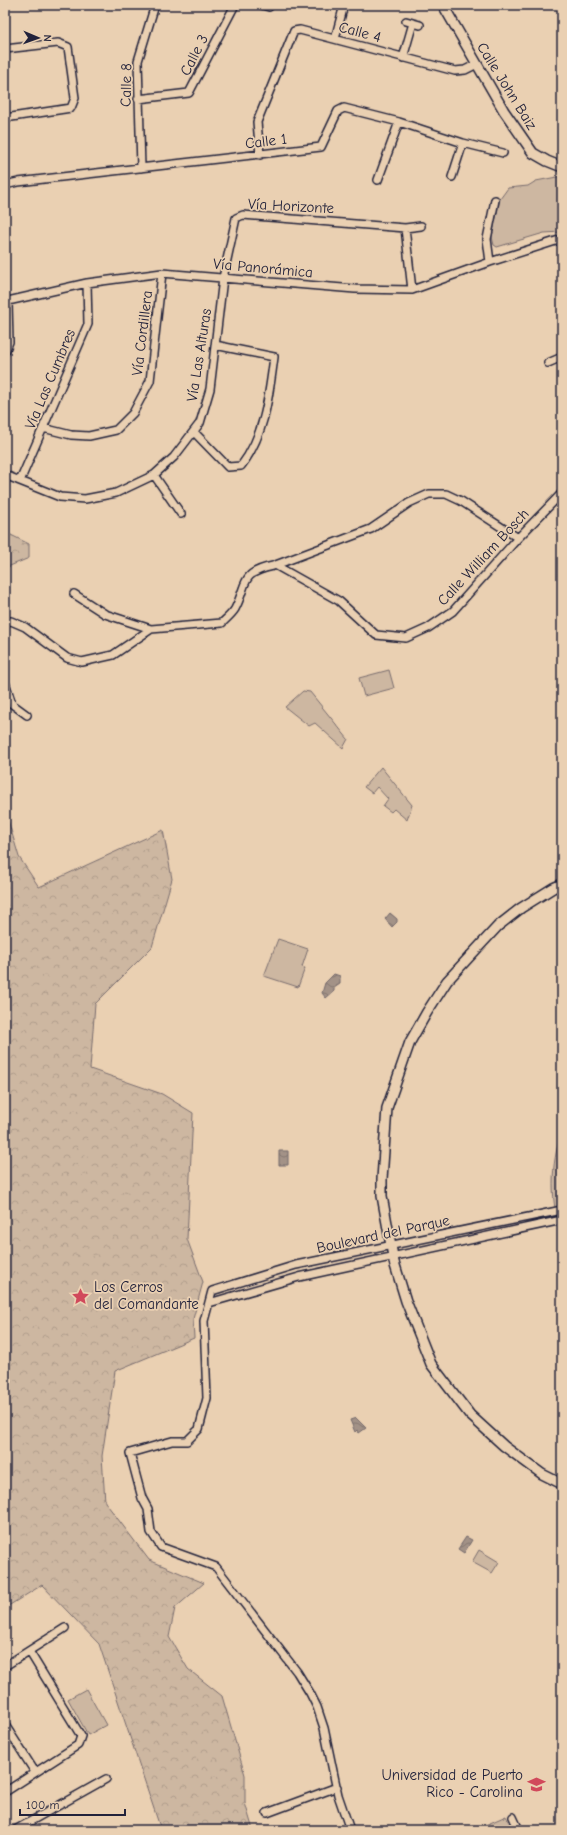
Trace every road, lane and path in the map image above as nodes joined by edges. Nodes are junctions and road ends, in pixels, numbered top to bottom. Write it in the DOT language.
graph roads {
  1 [pos="155,5"];
  2 [pos="235,5"];
  3 [pos="346,5"];
  4 [pos="443,5"];
  5 [pos="413,23"];
  6 [pos="335,39"];
  7 [pos="5,49"];
  8 [pos="404,58"];
  9 [pos="475,64"];
  10 [pos="138,98"];
  11 [pos="5,118"];
  12 [pos="399,122"];
  13 [pos="463,143"];
  14 [pos="503,153"];
  15 [pos="260,155"];
  16 [pos="562,167"];
  17 [pos="140,168"];
  18 [pos="452,177"];
  19 [pos="378,180"];
  20 [pos="5,185"];
  21 [pos="495,200"];
  22 [pos="421,226"];
  23 [pos="405,228"];
  24 [pos="562,239"];
  25 [pos="490,262"];
  26 [pos="162,273"];
  27 [pos="223,278"];
  28 [pos="87,283"];
  29 [pos="412,290"];
  30 [pos="215,345"];
  31 [pos="5,352"];
  32 [pos="562,357"];
  33 [pos="548,363"];
  34 [pos="43,428"];
  35 [pos="194,432"];
  36 [pos="5,475"];
  37 [pos="154,475"];
  38 [pos="20,481"];
  39 [pos="562,493"];
  40 [pos="181,514"];
  41 [pos="518,538"];
  42 [pos="275,565"];
  43 [pos="74,594"];
  44 [pos="5,622"];
  45 [pos="151,629"];
  46 [pos="5,682"];
  47 [pos="27,715"];
  48 [pos="562,884"];
  49 [pos="562,1210"];
  50 [pos="562,1220"];
  51 [pos="391,1245"];
  52 [pos="393,1256"];
  53 [pos="209,1303"];
  54 [pos="562,1484"];
  55 [pos="64,1628"];
  56 [pos="29,1651"];
  57 [pos="5,1666"];
  58 [pos="5,1725"];
  59 [pos="35,1772"];
  60 [pos="106,1779"];
  61 [pos="337,1787"];
  62 [pos="5,1792"];
  63 [pos="267,1813"];
  64 [pos="513,1817"];
  65 [pos="15,1830"];
  66 [pos="350,1830"];
  67 [pos="518,1830"];
  1 -- 10 [label="street, Calle 8"];
  2 -- 10 [label="street, Calle 3"];
  3 -- 6 [label="street"];
  4 -- 9 [label="street, Calle John Baiz"];
  5 -- 8 [label="street"];
  6 -- 8 [label="street, Calle 4"];
  6 -- 15 [label="street, Calle 4"];
  7 -- 11 [label="street"];
  8 -- 9 [label="street, Calle 4"];
  9 -- 16 [label="street, Calle John Baiz"];
  10 -- 17 [label="street, Calle 8"];
  12 -- 13 [label="street, Calle 1"];
  12 -- 15 [label="street, Calle 1"];
  12 -- 19 [label="street"];
  13 -- 14 [label="street, Calle 1"];
  13 -- 18 [label="street"];
  15 -- 17 [label="street, Calle 1"];
  17 -- 20 [label="street, Calle 1"];
  21 -- 25 [label="street"];
  22 -- 23 [label="street, Vía Horizonte"];
  23 -- 27 [label="street, Vía Horizonte"];
  23 -- 29 [label="street"];
  24 -- 25 [label="street, Vía Panorámica"];
  25 -- 29 [label="street, Vía Panorámica"];
  26 -- 27 [label="street, Vía Panorámica"];
  26 -- 28 [label="street, Vía Panorámica"];
  26 -- 34 [label="street, Vía Cordillera"];
  27 -- 29 [label="street, Vía Panorámica"];
  27 -- 30 [label="street, Vía Las Alturas"];
  28 -- 31 [label="street, Vía Panorámica"];
  28 -- 34 [label="street, Vía Las Cumbres"];
  30 -- 35 [label="street, Vía Las Alturas"];
  30 -- 35 [label="street"];
  32 -- 33 [label="street"];
  34 -- 38 [label="street, Vía Las Cumbres"];
  35 -- 37 [label="street, Vía Las Alturas"];
  36 -- 38 [label="street, Vía Las Alturas"];
  37 -- 38 [label="street, Vía Las Alturas"];
  37 -- 40 [label="street"];
  39 -- 41 [label="street, Calle William Bosch"];
  41 -- 42 [label="street"];
  41 -- 42 [label="street, Calle William Bosch"];
  42 -- 45 [label="street"];
  43 -- 45 [label="street"];
  44 -- 45 [label="street"];
  46 -- 47 [label="street"];
  48 -- 51 [label="street"];
  49 -- 51 [label="street, Boulevard del Parque"];
  50 -- 52 [label="street, Boulevard del Parque"];
  51 -- 52 [label="street"];
  51 -- 53 [label="street, Boulevard del Parque"];
  52 -- 53 [label="street, Boulevard del Parque"];
  52 -- 54 [label="street"];
  53 -- 61 [label="street"];
  55 -- 56 [label="street"];
  56 -- 57 [label="street"];
  56 -- 59 [label="street"];
  58 -- 59 [label="street"];
  59 -- 62 [label="street"];
  60 -- 65 [label="street"];
  61 -- 63 [label="street"];
  61 -- 66 [label="street"];
  64 -- 67 [label="street"];
}
